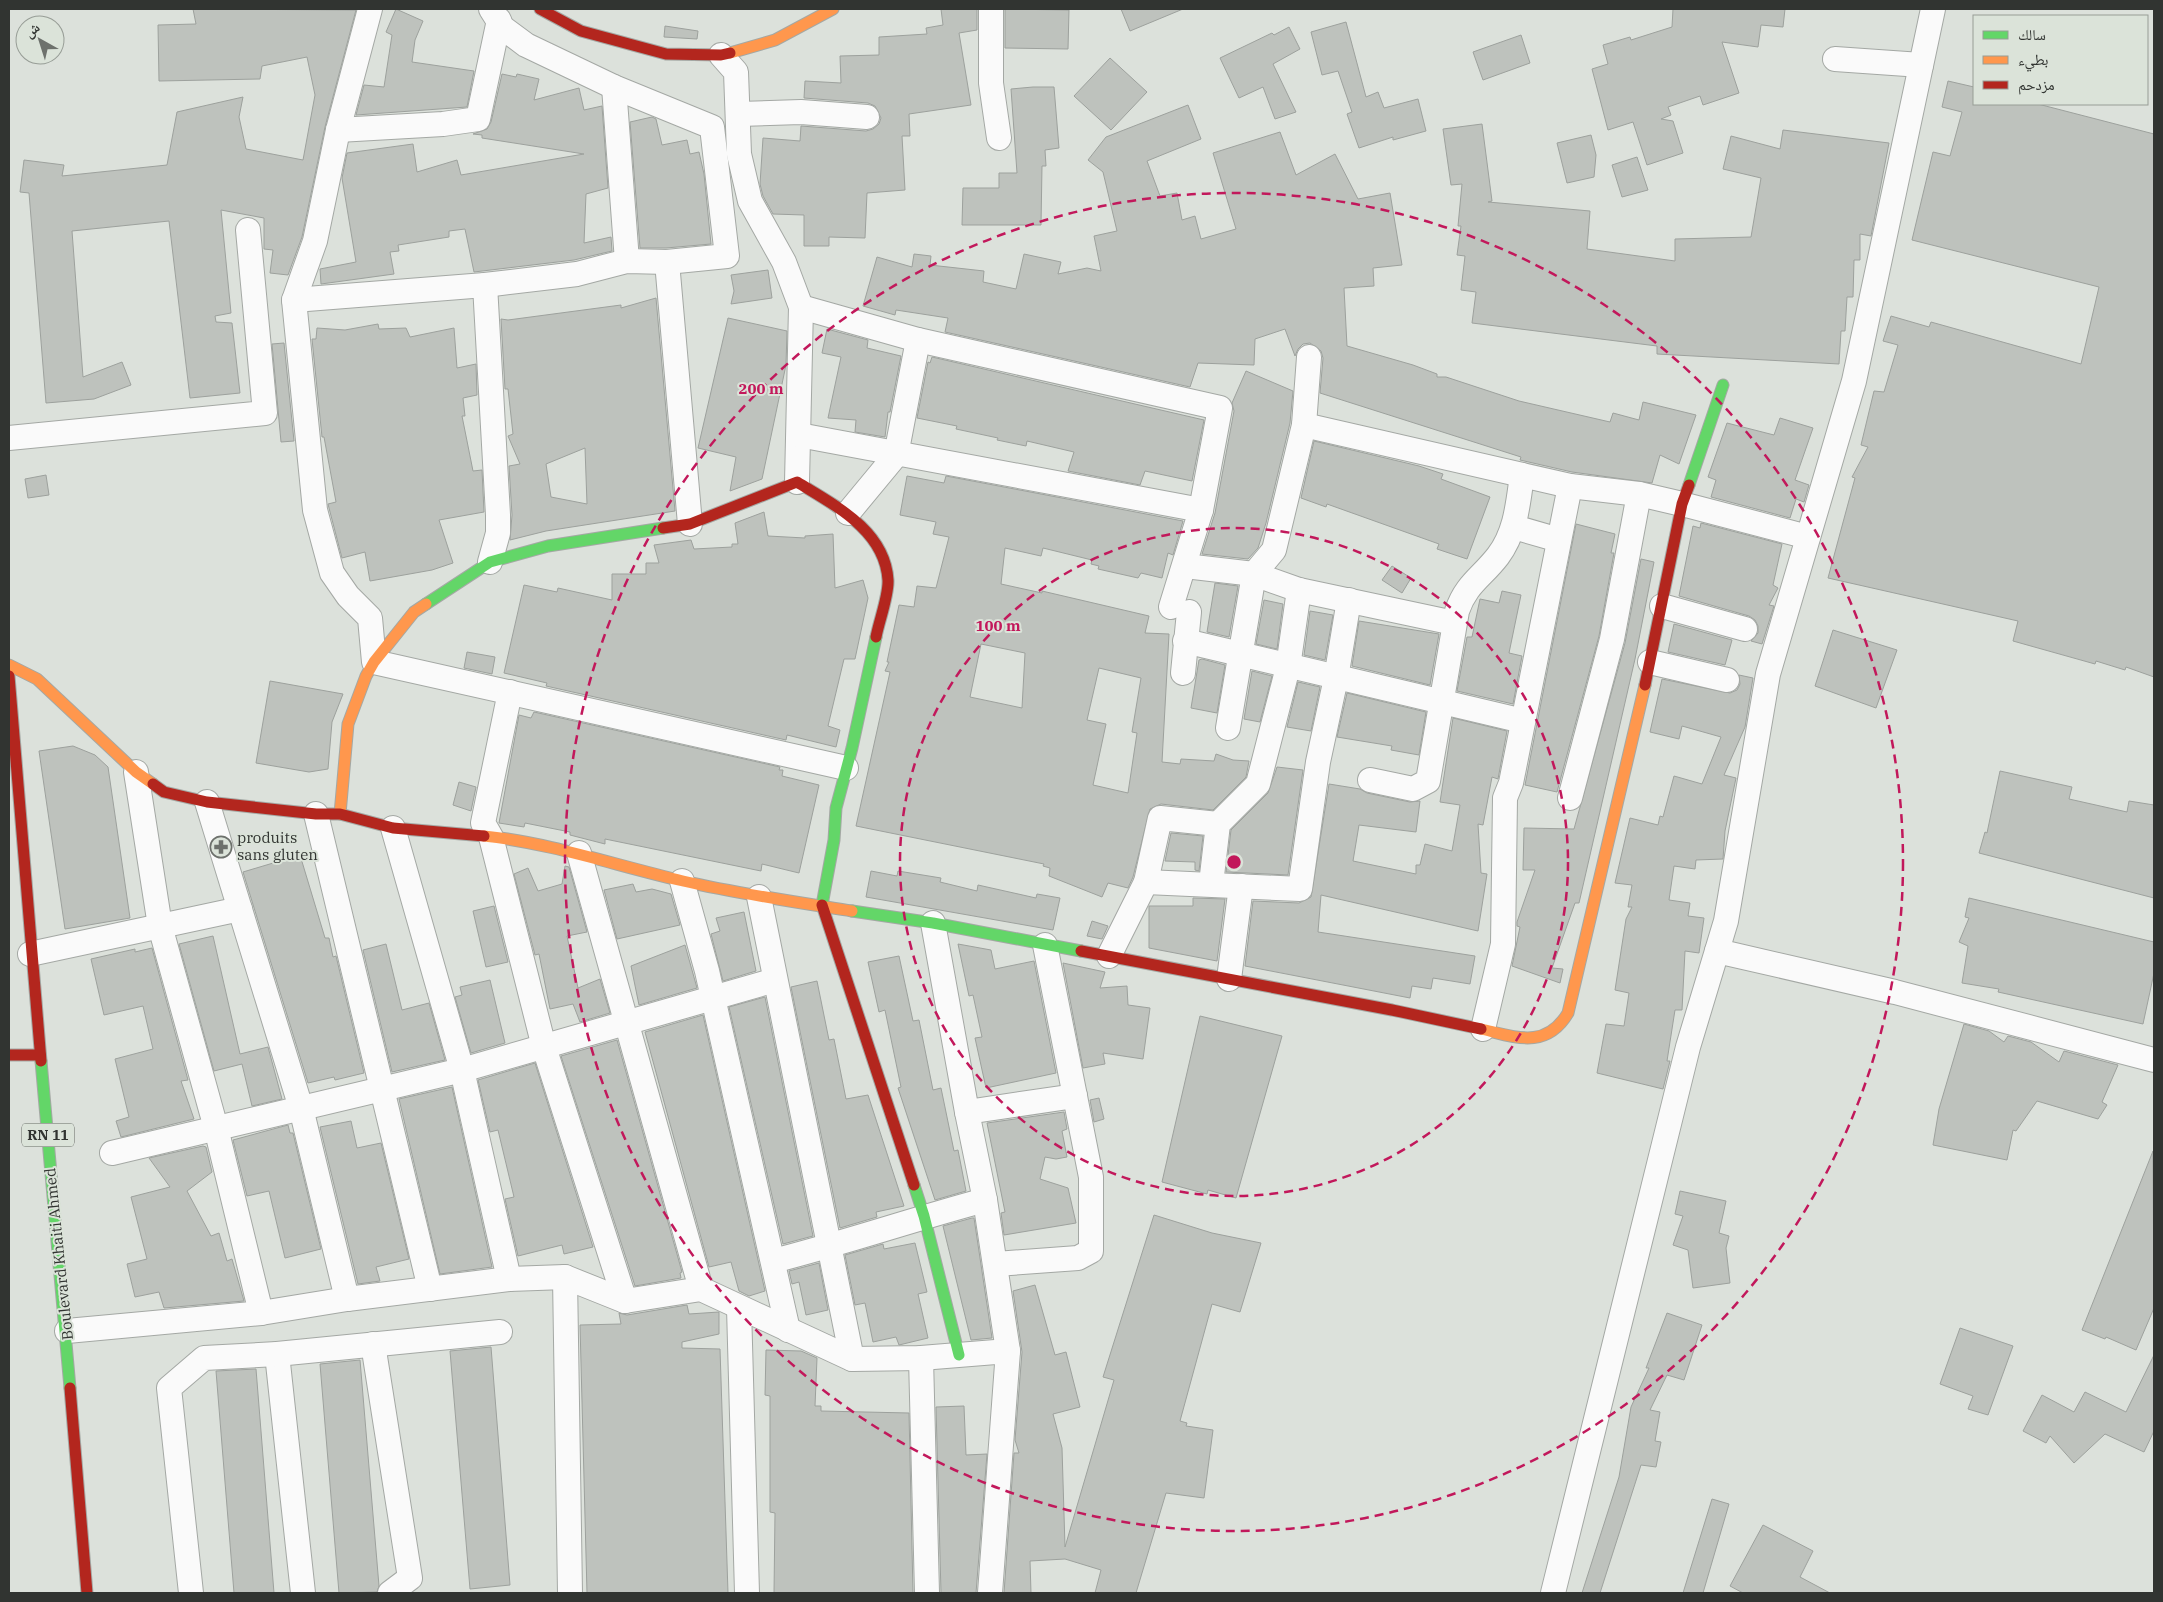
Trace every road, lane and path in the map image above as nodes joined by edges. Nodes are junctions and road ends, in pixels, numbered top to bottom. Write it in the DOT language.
graph roads {
  1 [pos="370,9"];
  2 [pos="540,9"];
  3 [pos="833,9"];
  4 [pos="991,9"];
  5 [pos="1933,9"];
  6 [pos="495,15"];
  7 [pos="721,54"];
  8 [pos="1835,59"];
  9 [pos="1921,65"];
  10 [pos="614,88"];
  11 [pos="739,114"];
  12 [pos="867,117"];
  13 [pos="338,130"];
  14 [pos="998,138"];
  15 [pos="248,230"];
  16 [pos="627,261"];
  17 [pos="667,262"];
  18 [pos="485,286"];
  19 [pos="294,300"];
  20 [pos="801,307"];
  21 [pos="918,340"];
  22 [pos="1309,357"];
  23 [pos="1723,386"];
  24 [pos="1304,425"];
  25 [pos="799,435"];
  26 [pos="9,438"];
  27 [pos="896,454"];
  28 [pos="1522,475"];
  29 [pos="797,482"];
  30 [pos="1570,486"];
  31 [pos="1639,494"];
  32 [pos="1682,504"];
  33 [pos="1201,510"];
  34 [pos="848,513"];
  35 [pos="690,524"];
  36 [pos="1514,527"];
  37 [pos="1808,537"];
  38 [pos="1559,540"];
  39 [pos="490,562"];
  40 [pos="1184,566"];
  41 [pos="1254,574"];
  42 [pos="1299,590"];
  43 [pos="1349,600"];
  44 [pos="1662,606"];
  45 [pos="1454,623"];
  46 [pos="1744,629"];
  47 [pos="1186,641"];
  48 [pos="1242,655"];
  49 [pos="374,662"];
  50 [pos="1650,662"];
  51 [pos="9,665"];
  52 [pos="1288,666"];
  53 [pos="1183,673"];
  54 [pos="9,676"];
  55 [pos="1336,678"];
  56 [pos="1727,680"];
  57 [pos="510,692"];
  58 [pos="1442,704"];
  59 [pos="1523,721"];
  60 [pos="1228,728"];
  61 [pos="846,768"];
  62 [pos="136,772"];
  63 [pos="1370,780"];
  64 [pos="1570,798"];
  65 [pos="207,802"];
  66 [pos="316,814"];
  67 [pos="340,814"];
  68 [pos="1218,824"];
  69 [pos="393,828"];
  70 [pos="491,837"];
  71 [pos="579,853"];
  72 [pos="682,880"];
  73 [pos="1146,882"];
  74 [pos="1211,884"];
  75 [pos="1241,886"];
  76 [pos="759,897"];
  77 [pos="822,907"];
  78 [pos="240,909"];
  79 [pos="933,923"];
  80 [pos="160,926"];
  81 [pos="1045,945"];
  82 [pos="1717,951"];
  83 [pos="30,954"];
  84 [pos="1109,956"];
  85 [pos="1229,979"];
  86 [pos="776,980"];
  87 [pos="713,998"];
  88 [pos="628,1023"];
  89 [pos="1483,1030"];
  90 [pos="544,1047"];
  91 [pos="9,1055"];
  92 [pos="40,1055"];
  93 [pos="2154,1060"];
  94 [pos="462,1070"];
  95 [pos="382,1089"];
  96 [pos="1075,1096"];
  97 [pos="301,1108"];
  98 [pos="967,1112"];
  99 [pos="216,1128"];
  100 [pos="112,1153"];
  101 [pos="985,1200"];
  102 [pos="924,1216"];
  103 [pos="830,1247"];
  104 [pos="773,1261"];
  105 [pos="996,1264"];
  106 [pos="565,1277"];
  107 [pos="509,1279"];
  108 [pos="430,1289"];
  109 [pos="701,1289"];
  110 [pos="347,1299"];
  111 [pos="626,1301"];
  112 [pos="739,1308"];
  113 [pos="261,1313"];
  114 [pos="788,1330"];
  115 [pos="67,1331"];
  116 [pos="500,1332"];
  117 [pos="374,1344"];
  118 [pos="1008,1350"];
  119 [pos="277,1354"];
  120 [pos="958,1355"];
  121 [pos="921,1358"];
  122 [pos="852,1359"];
  123 [pos="87,1593"];
  124 [pos="192,1593"];
  125 [pos="303,1593"];
  126 [pos="390,1593"];
  127 [pos="570,1593"];
  128 [pos="746,1593"];
  129 [pos="927,1593"];
  130 [pos="990,1593"];
  131 [pos="1554,1593"];
  1 -- 13 [label="street"];
  2 -- 7 [label="main road"];
  3 -- 7 [label="main road"];
  4 -- 14 [label="street"];
  5 -- 9 [label="street"];
  6 -- 10 [label="street"];
  6 -- 13 [label="street"];
  7 -- 11 [label="street"];
  8 -- 9 [label="street"];
  9 -- 37 [label="street"];
  10 -- 16 [label="street"];
  10 -- 17 [label="street"];
  11 -- 12 [label="street"];
  11 -- 20 [label="street"];
  13 -- 19 [label="street"];
  15 -- 26 [label="street"];
  16 -- 17 [label="street"];
  16 -- 18 [label="street"];
  17 -- 35 [label="street"];
  18 -- 19 [label="street"];
  18 -- 39 [label="street"];
  19 -- 49 [label="street"];
  20 -- 21 [label="street"];
  20 -- 25 [label="street"];
  21 -- 27 [label="street"];
  21 -- 33 [label="street"];
  22 -- 24 [label="street"];
  23 -- 32 [label="main road"];
  24 -- 28 [label="street"];
  24 -- 41 [label="street"];
  25 -- 27 [label="street"];
  25 -- 29 [label="street"];
  27 -- 33 [label="street"];
  27 -- 34 [label="street"];
  28 -- 30 [label="street"];
  28 -- 36 [label="street"];
  29 -- 34 [label="main road"];
  29 -- 35 [label="main road"];
  30 -- 31 [label="street"];
  30 -- 38 [label="street"];
  31 -- 32 [label="street"];
  31 -- 64 [label="street"];
  32 -- 37 [label="street"];
  32 -- 44 [label="main road"];
  33 -- 40 [label="street"];
  34 -- 61 [label="main road"];
  35 -- 39 [label="main road"];
  36 -- 38 [label="street"];
  36 -- 45 [label="street"];
  37 -- 82 [label="street"];
  38 -- 59 [label="street"];
  39 -- 49 [label="main road"];
  40 -- 41 [label="street"];
  40 -- 47 [label="street"];
  41 -- 42 [label="street"];
  41 -- 48 [label="street"];
  42 -- 43 [label="street"];
  42 -- 52 [label="street"];
  43 -- 45 [label="street"];
  43 -- 55 [label="street"];
  44 -- 46 [label="street"];
  44 -- 50 [label="main road"];
  45 -- 58 [label="street"];
  47 -- 48 [label="street"];
  47 -- 53 [label="street"];
  48 -- 52 [label="street"];
  48 -- 60 [label="street"];
  49 -- 57 [label="street"];
  49 -- 67 [label="main road"];
  50 -- 56 [label="street"];
  50 -- 89 [label="main road"];
  51 -- 62 [label="main road"];
  52 -- 55 [label="street"];
  52 -- 68 [label="street"];
  54 -- 83 [label="main road, Boulevard Khaiti Ahmed / RN 11"];
  55 -- 58 [label="street"];
  55 -- 75 [label="street"];
  57 -- 61 [label="street"];
  57 -- 70 [label="street"];
  58 -- 59 [label="street"];
  58 -- 63 [label="street"];
  59 -- 89 [label="street"];
  61 -- 77 [label="main road"];
  62 -- 65 [label="main road"];
  62 -- 80 [label="street"];
  65 -- 66 [label="main road"];
  65 -- 78 [label="street"];
  66 -- 67 [label="main road"];
  66 -- 95 [label="street"];
  67 -- 69 [label="main road"];
  68 -- 73 [label="street"];
  68 -- 74 [label="street"];
  69 -- 70 [label="main road"];
  69 -- 94 [label="street"];
  70 -- 71 [label="main road"];
  70 -- 90 [label="street"];
  71 -- 72 [label="main road"];
  71 -- 88 [label="street"];
  72 -- 76 [label="main road"];
  72 -- 87 [label="street"];
  73 -- 74 [label="street"];
  73 -- 84 [label="street"];
  74 -- 75 [label="street"];
  75 -- 85 [label="street"];
  76 -- 77 [label="main road"];
  76 -- 86 [label="street"];
  77 -- 79 [label="main road"];
  77 -- 102 [label="main road"];
  78 -- 80 [label="street"];
  78 -- 97 [label="street"];
  79 -- 81 [label="main road"];
  79 -- 98 [label="street"];
  80 -- 83 [label="street"];
  80 -- 99 [label="street"];
  81 -- 84 [label="main road"];
  81 -- 96 [label="street"];
  82 -- 93 [label="street"];
  82 -- 131 [label="street"];
  83 -- 92 [label="main road, Boulevard Khaiti Ahmed / RN 11"];
  84 -- 85 [label="main road"];
  85 -- 89 [label="main road"];
  86 -- 87 [label="street"];
  86 -- 103 [label="street"];
  87 -- 88 [label="street"];
  87 -- 104 [label="street"];
  88 -- 90 [label="street"];
  88 -- 109 [label="street"];
  90 -- 94 [label="street"];
  90 -- 111 [label="street"];
  91 -- 92 [label="main road"];
  92 -- 115 [label="main road, Boulevard Khaiti Ahmed / RN 11"];
  94 -- 95 [label="street"];
  94 -- 107 [label="street"];
  95 -- 97 [label="street"];
  95 -- 108 [label="street"];
  96 -- 98 [label="street"];
  96 -- 105 [label="street"];
  97 -- 99 [label="street"];
  97 -- 110 [label="street"];
  98 -- 101 [label="street"];
  99 -- 100 [label="street"];
  99 -- 113 [label="street"];
  101 -- 102 [label="street"];
  101 -- 105 [label="street"];
  102 -- 103 [label="street"];
  102 -- 120 [label="main road"];
  103 -- 104 [label="street"];
  103 -- 122 [label="street"];
  104 -- 114 [label="street"];
  105 -- 118 [label="street"];
  106 -- 107 [label="street"];
  106 -- 111 [label="street"];
  106 -- 127 [label="street"];
  107 -- 108 [label="street"];
  108 -- 110 [label="street"];
  109 -- 111 [label="street"];
  109 -- 112 [label="street"];
  110 -- 113 [label="street"];
  112 -- 114 [label="street"];
  112 -- 128 [label="street"];
  113 -- 115 [label="street"];
  114 -- 122 [label="street"];
  115 -- 123 [label="main road, Boulevard Khaiti Ahmed / RN 11"];
  116 -- 117 [label="street"];
  117 -- 119 [label="street"];
  117 -- 126 [label="street"];
  118 -- 120 [label="street"];
  118 -- 130 [label="street"];
  119 -- 124 [label="street"];
  119 -- 125 [label="street"];
  120 -- 121 [label="street"];
  121 -- 122 [label="street"];
  121 -- 129 [label="street"];
}
